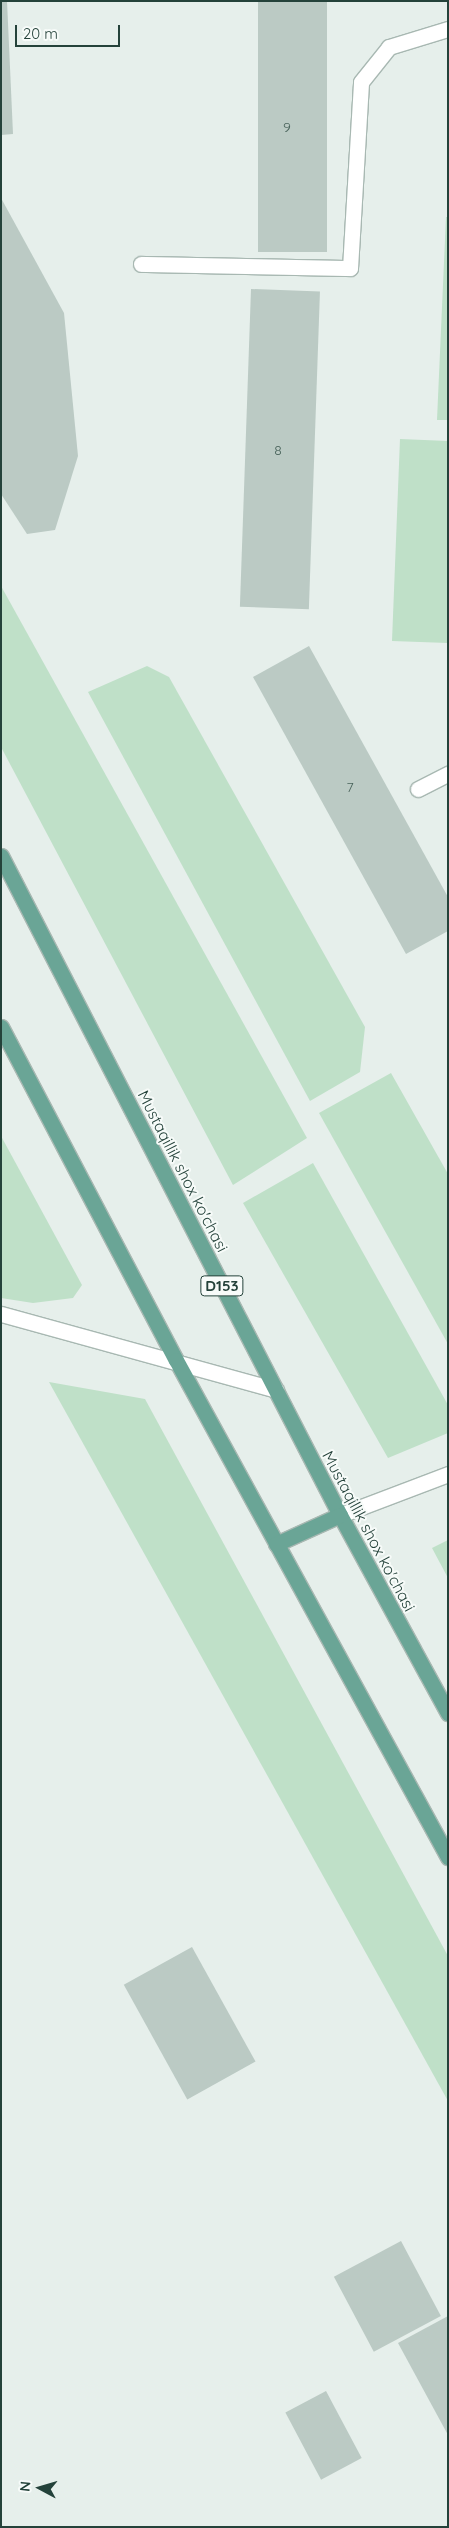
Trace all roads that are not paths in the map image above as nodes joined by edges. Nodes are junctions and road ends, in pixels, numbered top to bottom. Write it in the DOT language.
graph roads {
  1 [pos="448,29"];
  2 [pos="141,264"];
  3 [pos="448,774"];
  4 [pos="418,789"];
  5 [pos="1,856"];
  6 [pos="1,1027"];
  7 [pos="1,1314"];
  8 [pos="176,1360"];
  9 [pos="276,1390"];
  10 [pos="448,1474"];
  11 [pos="340,1516"];
  12 [pos="276,1544"];
  13 [pos="448,1713"];
  14 [pos="448,1857"];
  1 -- 2 [label="street"];
  3 -- 4 [label="street"];
  5 -- 9 [label="main road, Mustaqillik shox ko'chasi / D153"];
  6 -- 8 [label="main road"];
  7 -- 8 [label="street"];
  8 -- 9 [label="street"];
  8 -- 12 [label="main road"];
  9 -- 11 [label="main road, Mustaqillik shox ko'chasi / D153"];
  10 -- 11 [label="street"];
  11 -- 12 [label="main road"];
  11 -- 13 [label="main road, Mustaqillik shox ko'chasi / D153"];
  12 -- 14 [label="main road"];
}
